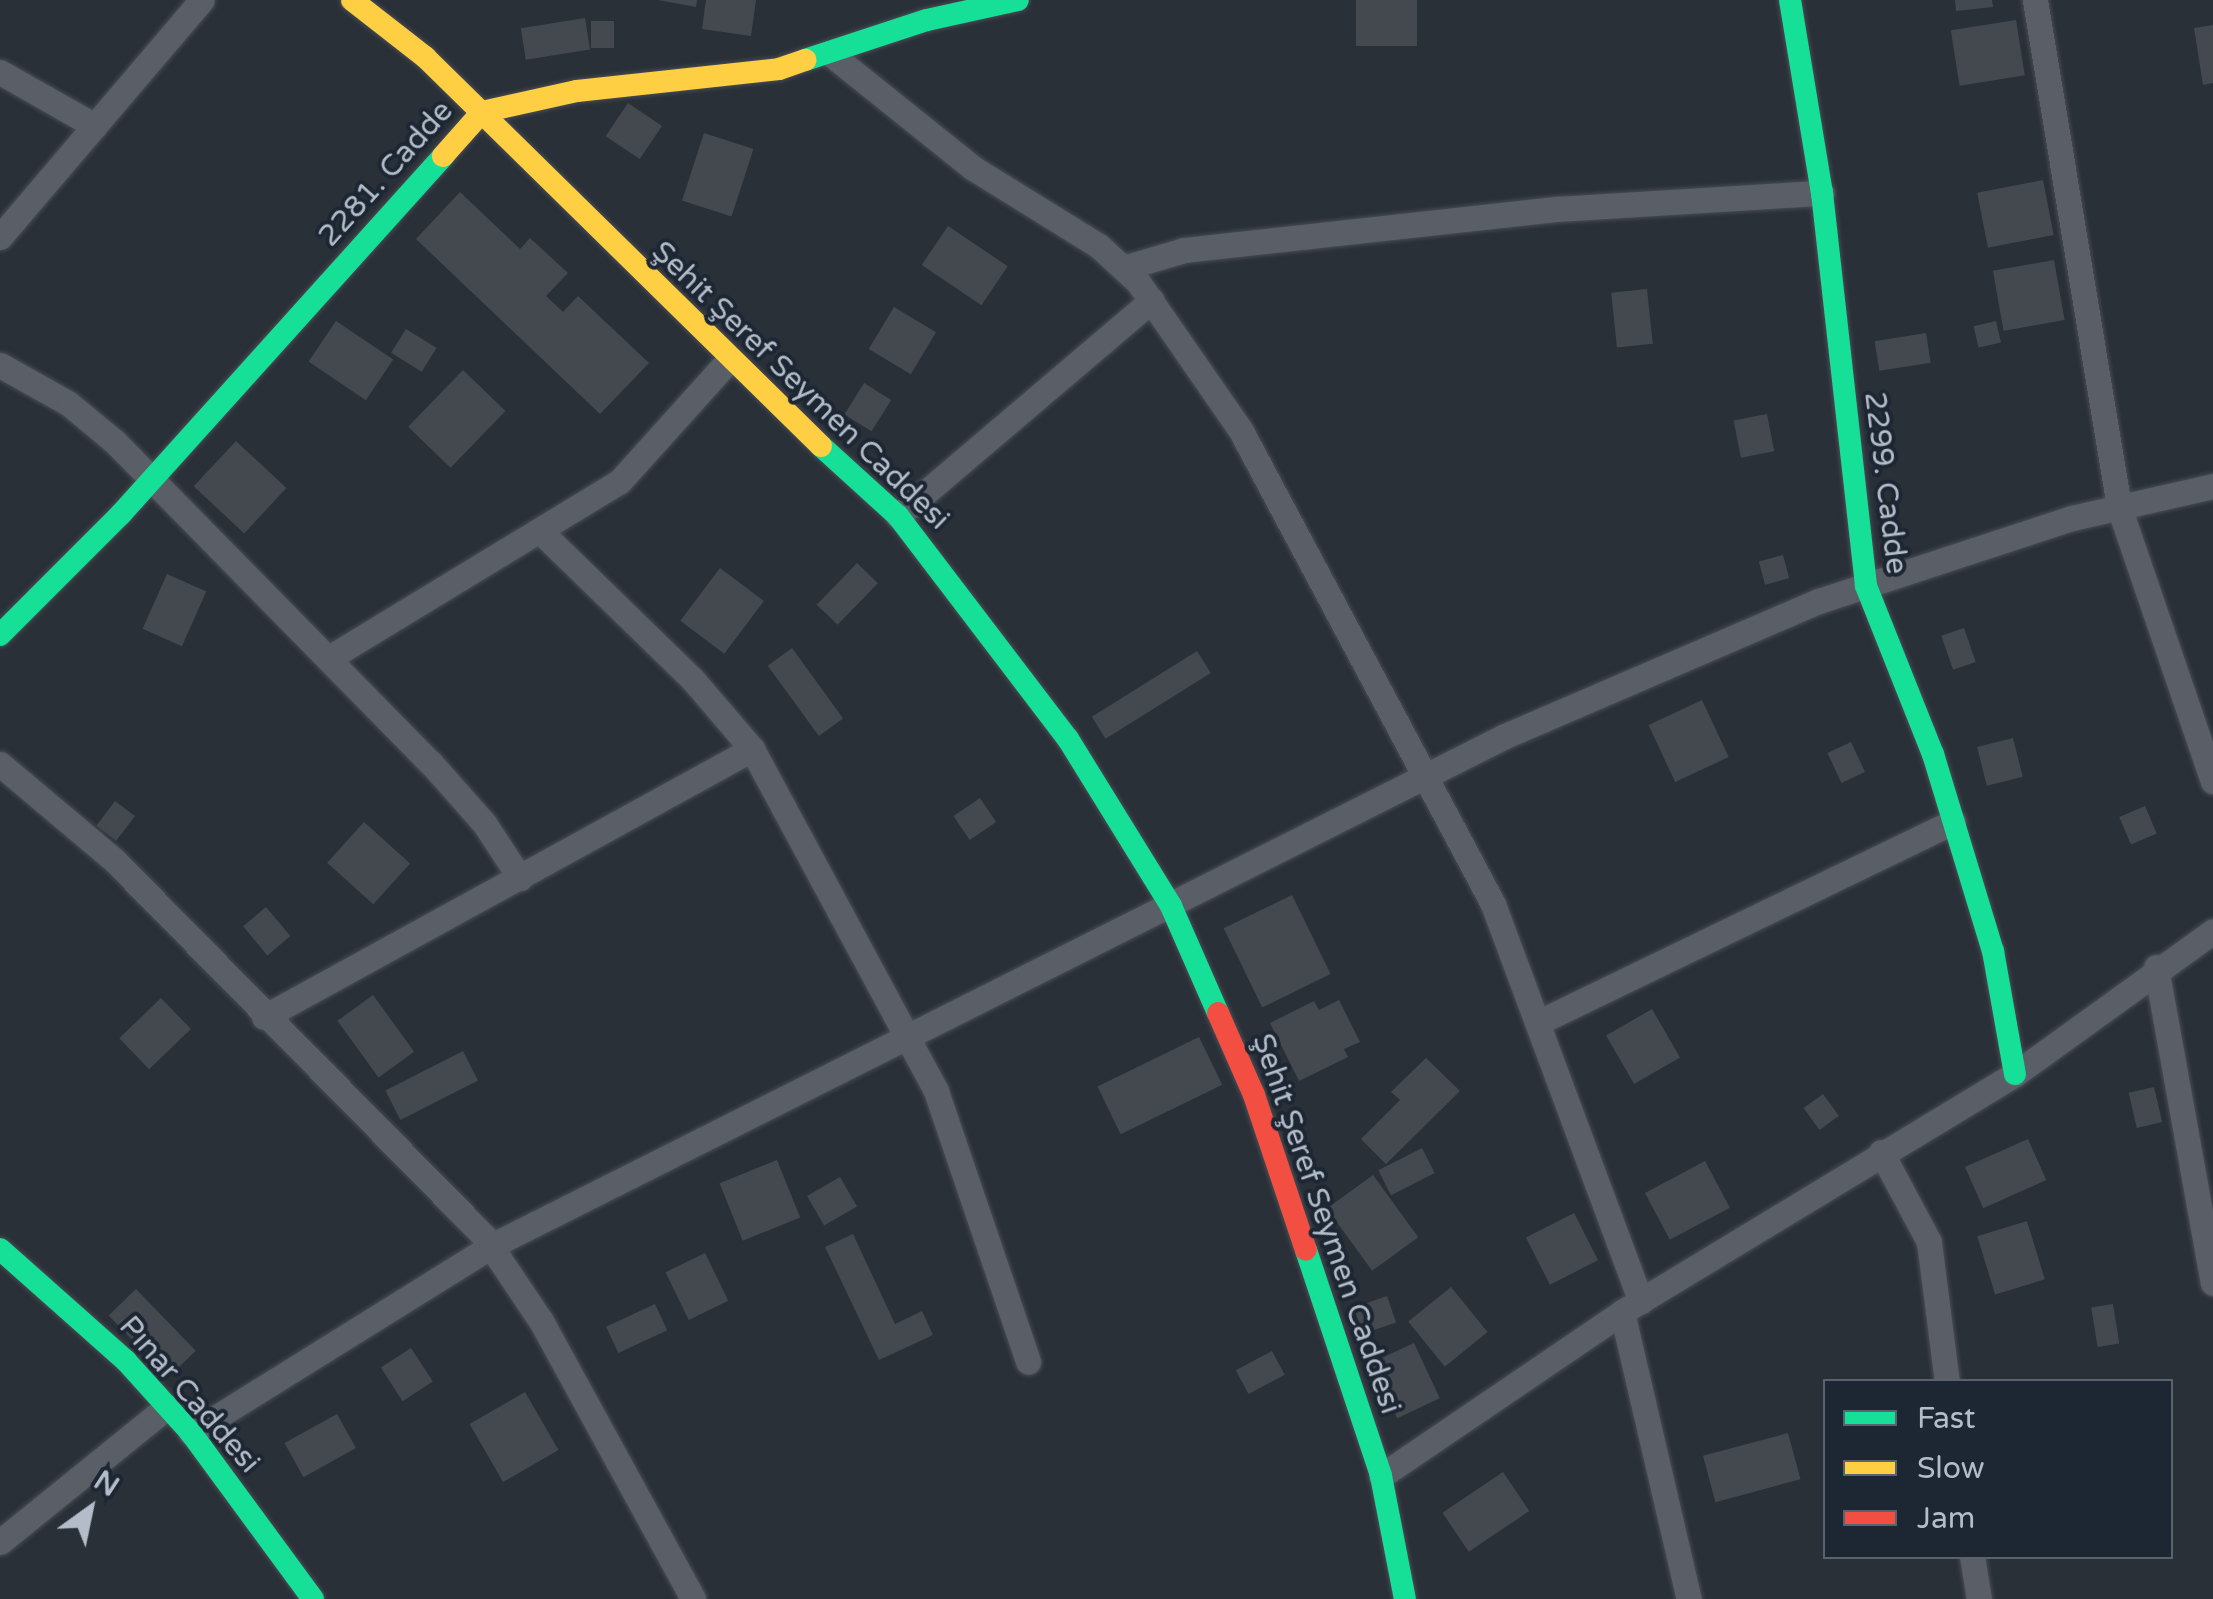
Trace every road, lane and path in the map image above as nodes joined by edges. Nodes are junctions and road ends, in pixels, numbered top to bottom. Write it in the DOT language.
graph roads {
  1 [pos="202,0"];
  2 [pos="352,0"];
  3 [pos="1018,0"];
  4 [pos="1790,0"];
  5 [pos="2035,0"];
  6 [pos="958,6"];
  7 [pos="832,54"];
  8 [pos="0,72"];
  9 [pos="482,112"];
  10 [pos="96,126"];
  11 [pos="1822,193"];
  12 [pos="0,237"];
  13 [pos="1123,268"];
  14 [pos="1152,300"];
  15 [pos="728,361"];
  16 [pos="0,364"];
  17 [pos="152,479"];
  18 [pos="2213,486"];
  19 [pos="2119,507"];
  20 [pos="898,516"];
  21 [pos="540,531"];
  22 [pos="1866,586"];
  23 [pos="0,636"];
  24 [pos="329,658"];
  25 [pos="752,749"];
  26 [pos="0,764"];
  27 [pos="1427,776"];
  28 [pos="2213,781"];
  29 [pos="1953,822"];
  30 [pos="520,878"];
  31 [pos="1171,906"];
  32 [pos="2213,931"];
  33 [pos="2156,967"];
  34 [pos="264,1017"];
  35 [pos="1539,1022"];
  36 [pos="910,1037"];
  37 [pos="2016,1074"];
  38 [pos="1881,1152"];
  39 [pos="491,1246"];
  40 [pos="0,1248"];
  41 [pos="2213,1283"];
  42 [pos="1631,1306"];
  43 [pos="1028,1362"];
  44 [pos="1947,1379"];
  45 [pos="166,1406"];
  46 [pos="190,1433"];
  47 [pos="1381,1476"];
  48 [pos="0,1542"];
  49 [pos="1972,1559"];
  50 [pos="313,1599"];
  51 [pos="694,1599"];
  52 [pos="1404,1599"];
  53 [pos="1689,1599"];
  54 [pos="1979,1599"];
  1 -- 10 [label="street"];
  2 -- 9 [label="street, Şehit Şeref Seymen Caddesi"];
  3 -- 6 [label="street, 2281. Cadde"];
  4 -- 11 [label="street, 2299. Cadde"];
  5 -- 19 [label="street"];
  6 -- 7 [label="street, 2281. Cadde"];
  7 -- 9 [label="street, 2281. Cadde"];
  7 -- 13 [label="street"];
  8 -- 10 [label="street"];
  9 -- 15 [label="street, Şehit Şeref Seymen Caddesi"];
  9 -- 17 [label="street, 2281. Cadde"];
  10 -- 12 [label="street"];
  11 -- 13 [label="street"];
  11 -- 22 [label="street, 2299. Cadde"];
  13 -- 14 [label="street"];
  14 -- 20 [label="street"];
  14 -- 27 [label="street"];
  15 -- 20 [label="street, Şehit Şeref Seymen Caddesi"];
  15 -- 21 [label="street"];
  16 -- 17 [label="street"];
  17 -- 23 [label="street, 2281. Cadde"];
  17 -- 24 [label="street"];
  18 -- 19 [label="street"];
  19 -- 22 [label="street"];
  19 -- 28 [label="street"];
  20 -- 31 [label="street, Şehit Şeref Seymen Caddesi"];
  21 -- 24 [label="street"];
  21 -- 25 [label="street"];
  22 -- 27 [label="street"];
  22 -- 29 [label="street, 2299. Cadde"];
  24 -- 30 [label="street"];
  25 -- 30 [label="street"];
  25 -- 36 [label="street"];
  26 -- 34 [label="street"];
  27 -- 31 [label="street"];
  27 -- 35 [label="street"];
  29 -- 35 [label="street"];
  29 -- 37 [label="street, 2299. Cadde"];
  30 -- 34 [label="street"];
  31 -- 36 [label="street"];
  31 -- 47 [label="street, Şehit Şeref Seymen Caddesi"];
  32 -- 33 [label="street"];
  33 -- 37 [label="street"];
  33 -- 41 [label="street"];
  34 -- 39 [label="street"];
  35 -- 42 [label="street"];
  36 -- 39 [label="street"];
  36 -- 43 [label="street"];
  37 -- 38 [label="street"];
  38 -- 42 [label="street"];
  38 -- 44 [label="street"];
  39 -- 46 [label="street"];
  39 -- 51 [label="street"];
  40 -- 45 [label="street, Pınar Caddesi"];
  42 -- 47 [label="street"];
  42 -- 53 [label="street"];
  45 -- 46 [label="street, Pınar Caddesi"];
  45 -- 48 [label="street"];
  46 -- 50 [label="street, Pınar Caddesi"];
  47 -- 52 [label="street, Şehit Şeref Seymen Caddesi"];
  49 -- 54 [label="street"];
}
